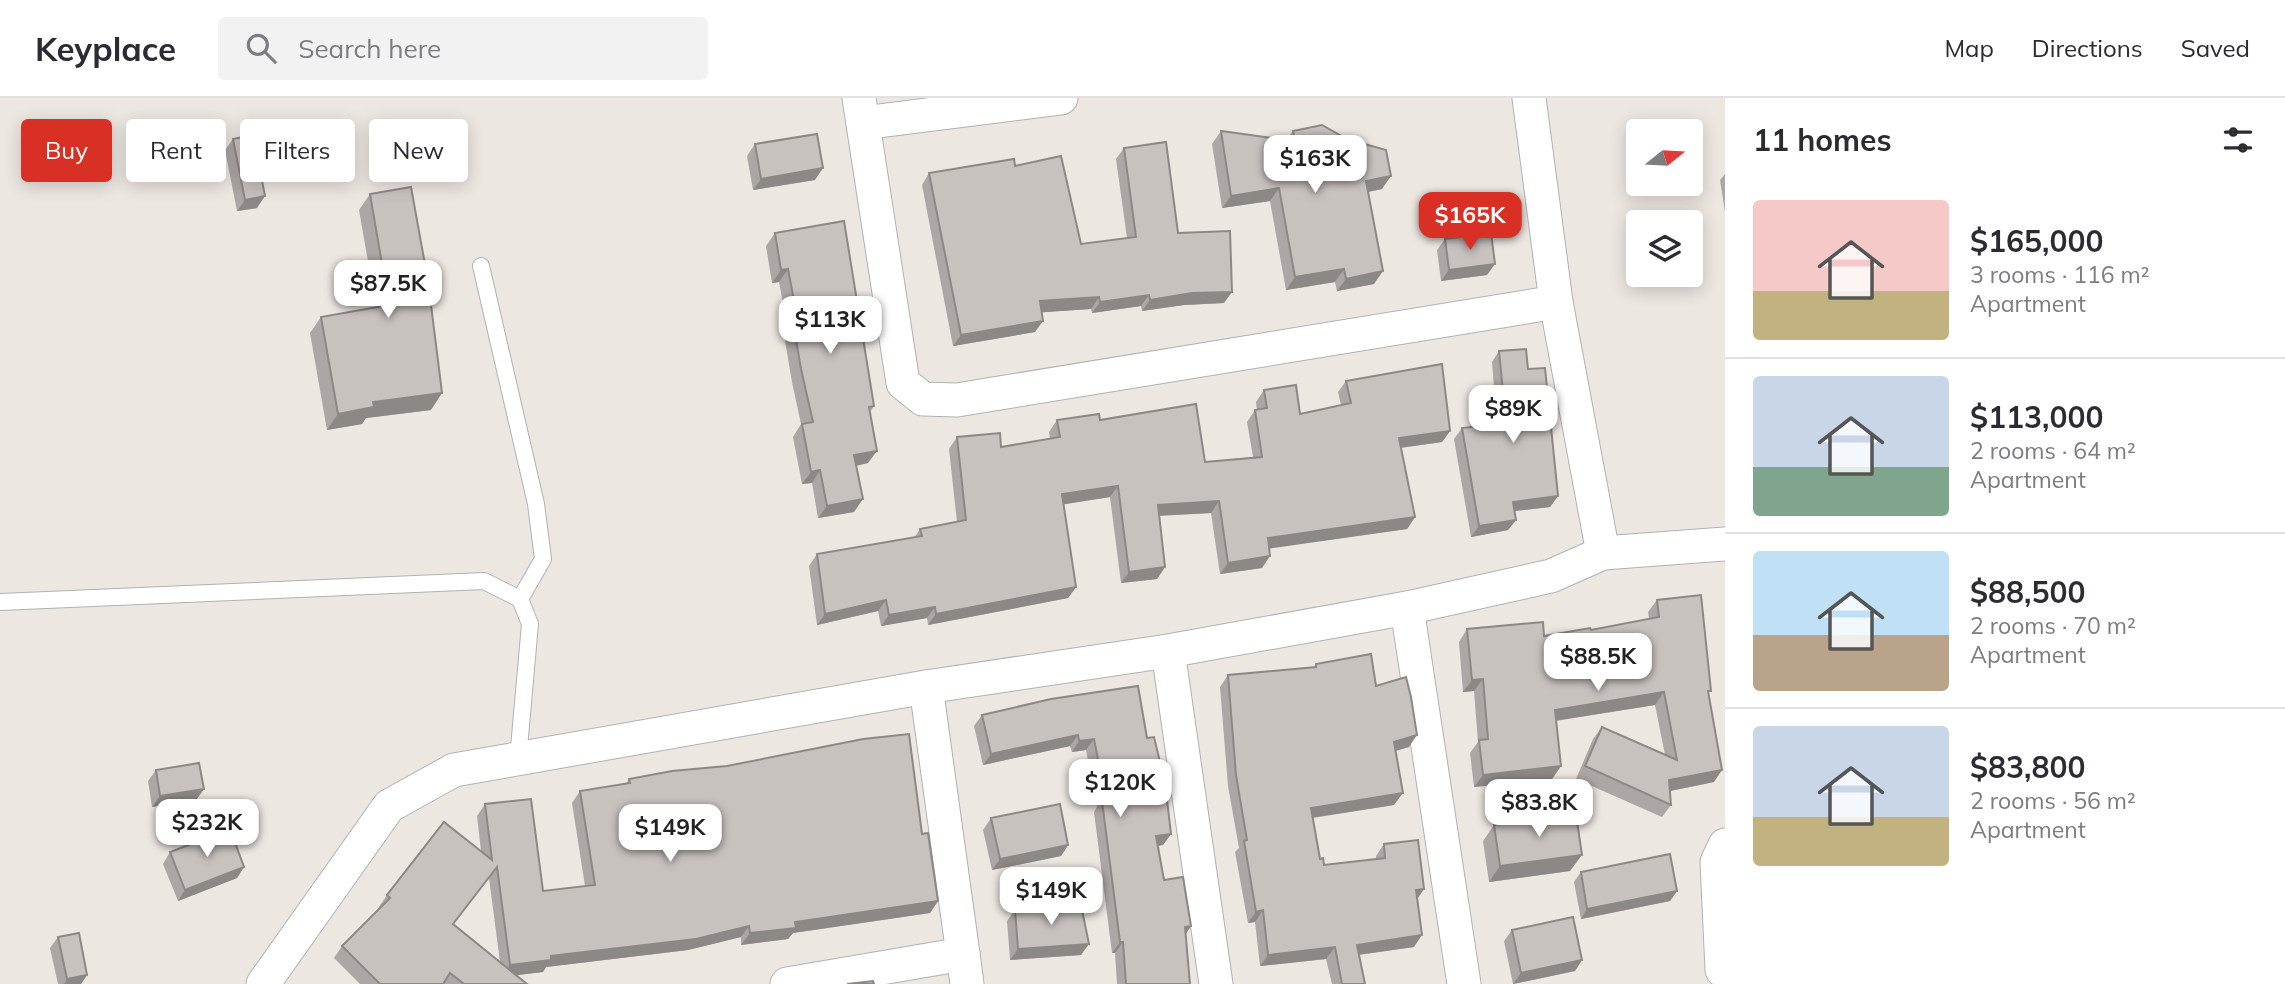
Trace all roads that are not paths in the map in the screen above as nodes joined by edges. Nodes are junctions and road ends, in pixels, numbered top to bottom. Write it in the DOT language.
graph roads {
  1 [pos="1061,98"];
  2 [pos="1529,98"];
  3 [pos="861,110"];
  4 [pos="481,266"];
  5 [pos="1556,302"];
  6 [pos="1725,544"];
  7 [pos="1603,553"];
  8 [pos="520,599"];
  9 [pos="0,602"];
  10 [pos="1406,608"];
  11 [pos="1168,650"];
  12 [pos="926,687"];
  13 [pos="518,759"];
  14 [pos="1725,845"];
  15 [pos="965,969"];
  16 [pos="1716,974"];
  17 [pos="263,984"];
  18 [pos="787,984"];
  19 [pos="1216,984"];
  20 [pos="1464,984"];
  1 -- 3 [label="street"];
  2 -- 5 [label="street"];
  3 -- 5 [label="street"];
  4 -- 8 [label="lane"];
  5 -- 7 [label="street"];
  6 -- 7 [label="street"];
  7 -- 10 [label="street"];
  8 -- 9 [label="lane"];
  8 -- 13 [label="lane"];
  10 -- 11 [label="street"];
  10 -- 20 [label="street"];
  11 -- 12 [label="street"];
  11 -- 19 [label="street"];
  12 -- 13 [label="street"];
  12 -- 15 [label="street"];
  13 -- 17 [label="street"];
  14 -- 16 [label="street"];
  15 -- 18 [label="street"];
}
